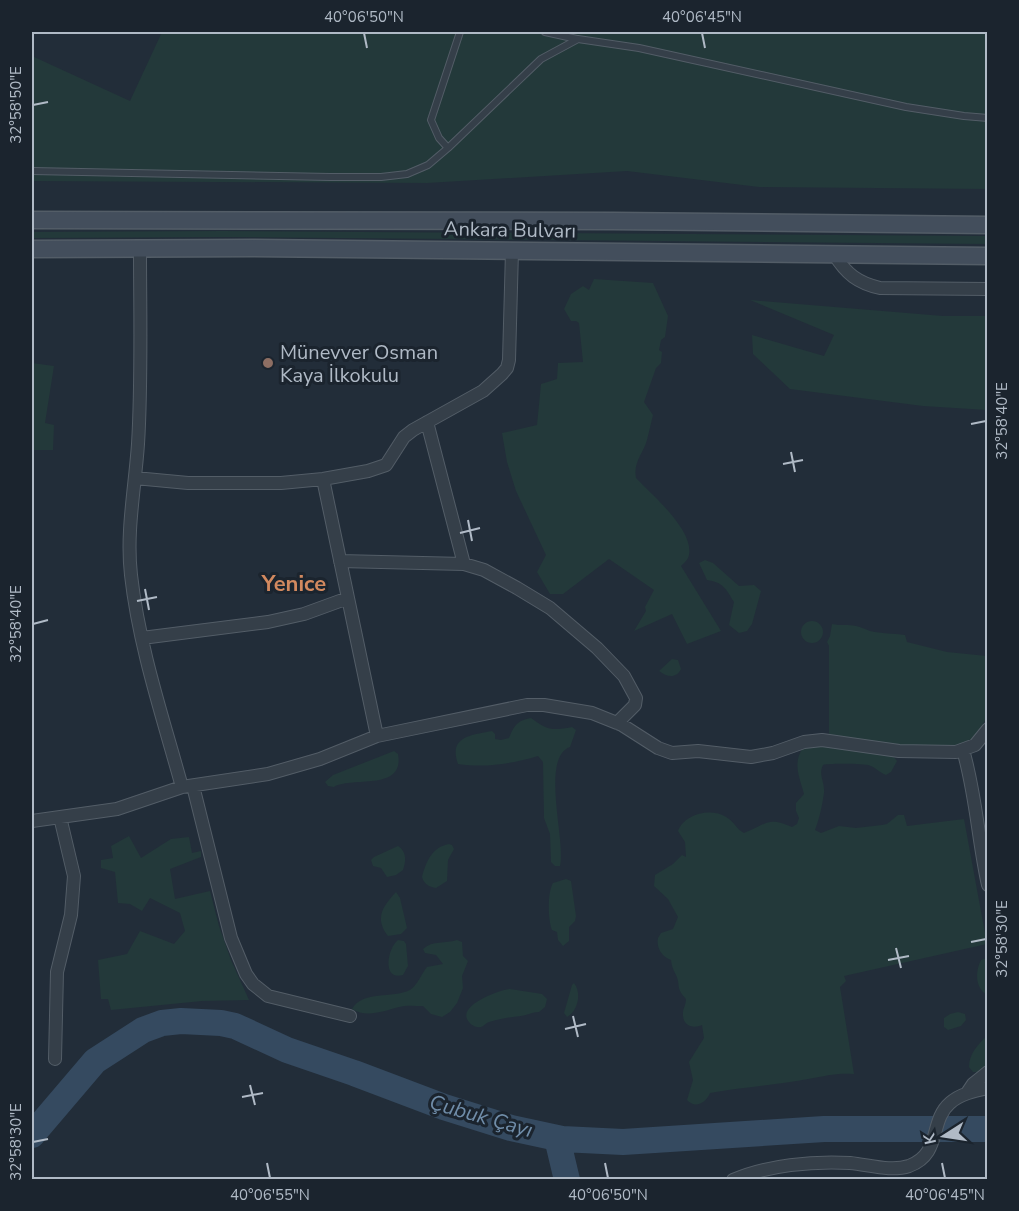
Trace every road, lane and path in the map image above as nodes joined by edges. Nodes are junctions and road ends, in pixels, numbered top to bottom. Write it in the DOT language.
graph roads {
  1 [pos="460,32"];
  2 [pos="545,32"];
  3 [pos="578,39"];
  4 [pos="987,118"];
  5 [pos="448,148"];
  6 [pos="32,171"];
  7 [pos="32,220"];
  8 [pos="987,225"];
  9 [pos="32,249"];
  10 [pos="140,249"];
  11 [pos="512,251"];
  12 [pos="834,254"];
  13 [pos="987,256"];
  14 [pos="987,289"];
  15 [pos="428,422"];
  16 [pos="135,478"];
  17 [pos="323,479"];
  18 [pos="340,561"];
  19 [pos="464,564"];
  20 [pos="348,598"];
  21 [pos="142,638"];
  22 [pos="617,723"];
  23 [pos="987,729"];
  24 [pos="376,736"];
  25 [pos="963,750"];
  26 [pos="188,786"];
  27 [pos="60,817"];
  28 [pos="32,821"];
  29 [pos="987,885"];
  30 [pos="350,1016"];
  31 [pos="55,1059"];
  32 [pos="987,1072"];
  33 [pos="987,1088"];
  34 [pos="967,1093"];
  35 [pos="733,1179"];
  1 -- 5 [label="lane"];
  2 -- 3 [label="lane"];
  3 -- 4 [label="lane"];
  3 -- 5 [label="lane"];
  5 -- 6 [label="lane"];
  7 -- 8 [label="main road, Ankara Bulvarı"];
  9 -- 10 [label="main road, Ankara Bulvarı"];
  10 -- 11 [label="main road, Ankara Bulvarı"];
  10 -- 16 [label="street"];
  11 -- 12 [label="main road, Ankara Bulvarı"];
  11 -- 15 [label="street"];
  12 -- 13 [label="main road, Ankara Bulvarı"];
  12 -- 14 [label="street"];
  15 -- 17 [label="street"];
  15 -- 19 [label="street"];
  16 -- 17 [label="street"];
  16 -- 21 [label="street"];
  17 -- 18 [label="street"];
  18 -- 19 [label="street"];
  18 -- 20 [label="street"];
  19 -- 22 [label="street"];
  20 -- 21 [label="street"];
  20 -- 24 [label="street"];
  21 -- 26 [label="street"];
  22 -- 24 [label="street"];
  22 -- 25 [label="street"];
  23 -- 25 [label="street"];
  24 -- 26 [label="street"];
  25 -- 29 [label="street"];
  26 -- 27 [label="street"];
  26 -- 30 [label="street"];
  27 -- 28 [label="street"];
  27 -- 31 [label="street"];
  32 -- 34 [label="street"];
  33 -- 34 [label="street"];
  34 -- 35 [label="street"];
}
